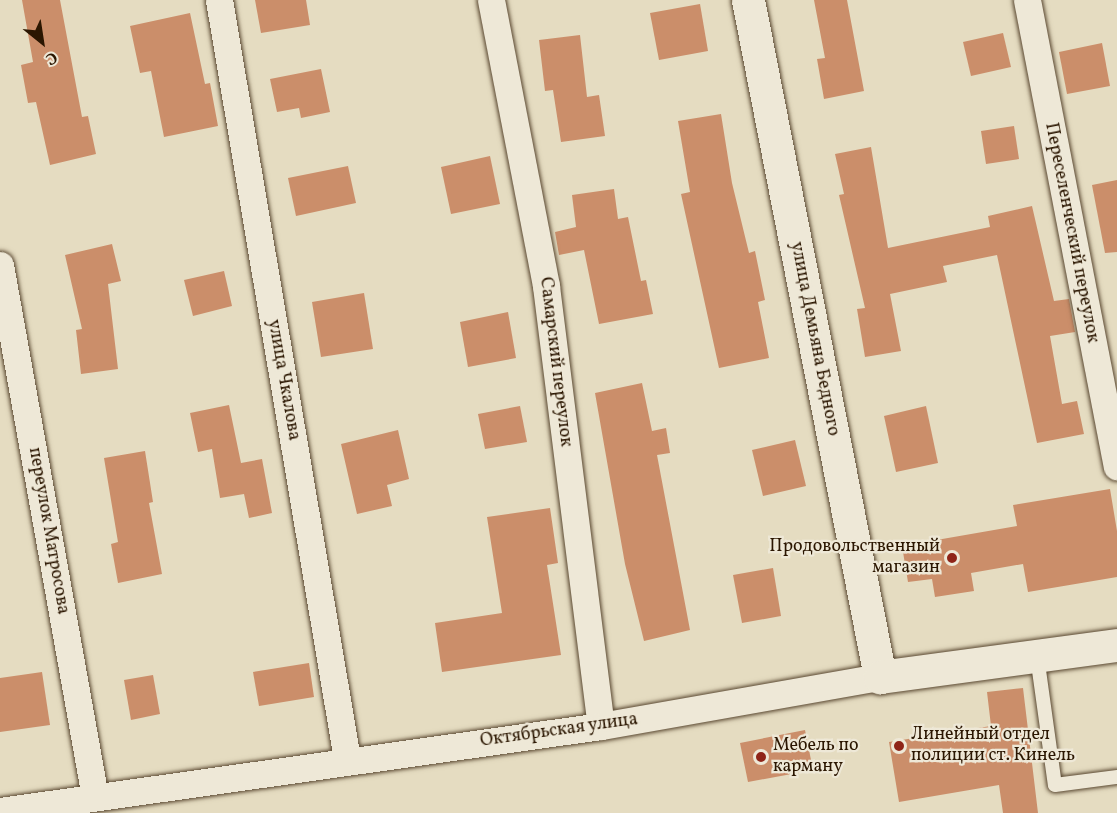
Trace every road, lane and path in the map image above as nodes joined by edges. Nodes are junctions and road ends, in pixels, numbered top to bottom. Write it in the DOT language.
graph roads {
  1 [pos="219,0"];
  2 [pos="491,0"];
  3 [pos="748,0"];
  4 [pos="1028,0"];
  5 [pos="0,265"];
  6 [pos="1117,466"];
  7 [pos="1117,645"];
  8 [pos="1037,656"];
  9 [pos="880,677"];
  10 [pos="601,726"];
  11 [pos="347,759"];
  12 [pos="1117,777"];
  13 [pos="95,797"];
  14 [pos="0,811"];
  1 -- 11 [label="street, улица Чкалова"];
  2 -- 10 [label="street, Самарский переулок"];
  3 -- 9 [label="street, улица Демьяна Бедного"];
  4 -- 6 [label="street, Переселенческий переулок"];
  5 -- 13 [label="street, переулок Матросова"];
  7 -- 8 [label="street, Октябрьская улица"];
  8 -- 9 [label="street, Октябрьская улица"];
  8 -- 12 [label="lane"];
  9 -- 10 [label="street, Октябрьская улица"];
  10 -- 11 [label="street, Октябрьская улица"];
  11 -- 13 [label="street, Октябрьская улица"];
  13 -- 14 [label="street, Октябрьская улица"];
}
